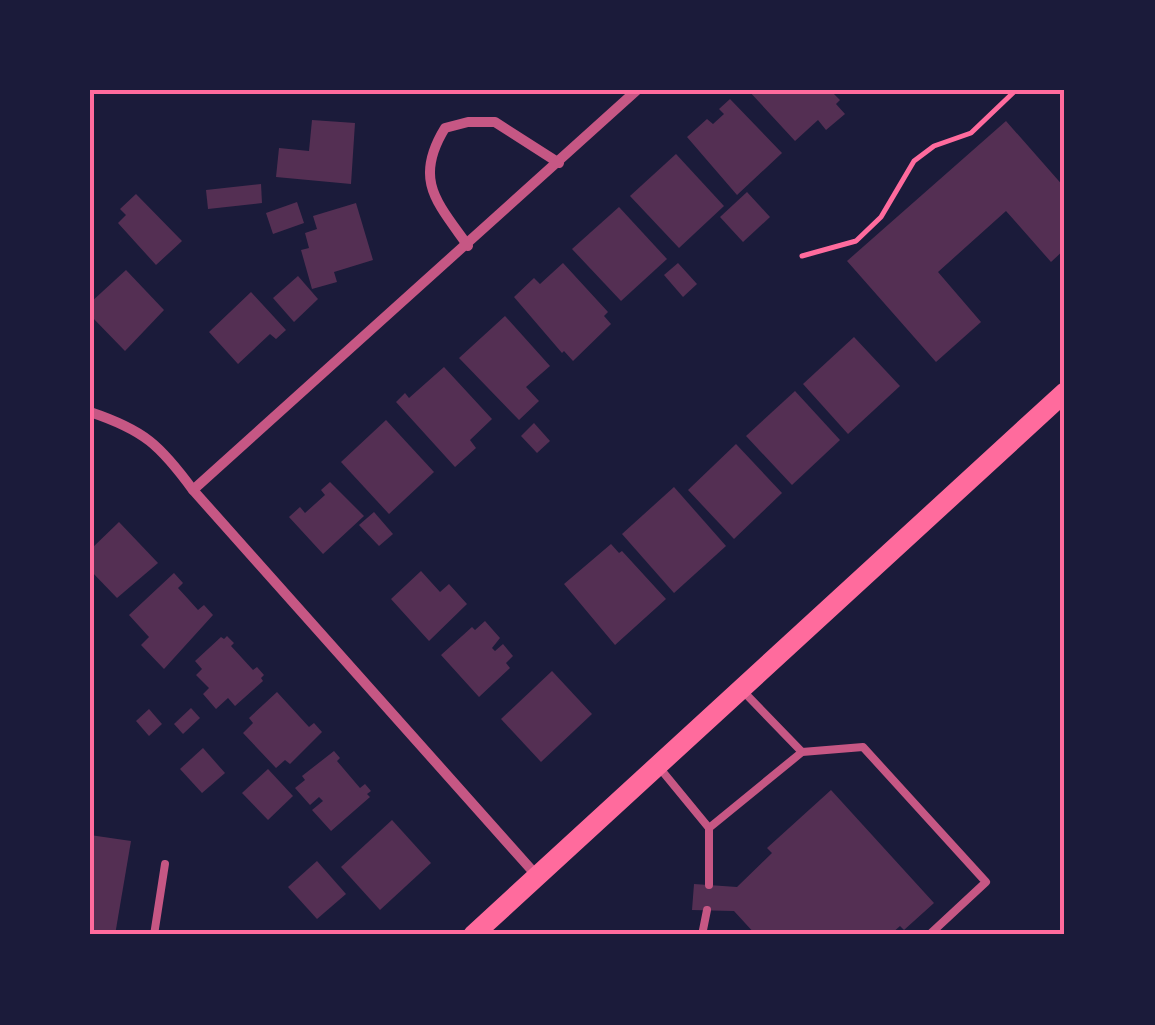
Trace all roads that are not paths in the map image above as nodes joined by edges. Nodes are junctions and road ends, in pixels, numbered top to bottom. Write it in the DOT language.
graph roads {
  1 [pos="637,90"];
  2 [pos="559,162"];
  3 [pos="468,246"];
  4 [pos="1065,392"];
  5 [pos="90,412"];
  6 [pos="193,490"];
  7 [pos="742,689"];
  8 [pos="802,752"];
  9 [pos="658,766"];
  10 [pos="709,828"];
  11 [pos="165,864"];
  12 [pos="537,876"];
  13 [pos="708,885"];
  14 [pos="707,910"];
  15 [pos="154,935"];
  16 [pos="474,935"];
  17 [pos="702,935"];
  18 [pos="928,935"];
  1 -- 2 [label="street"];
  2 -- 3 [label="street"];
  2 -- 3 [label="street"];
  3 -- 6 [label="street"];
  4 -- 7 [label="main road"];
  5 -- 6 [label="street"];
  6 -- 12 [label="street"];
  7 -- 8 [label="lane"];
  7 -- 9 [label="main road"];
  8 -- 10 [label="lane"];
  8 -- 18 [label="lane"];
  9 -- 10 [label="lane"];
  9 -- 12 [label="main road"];
  10 -- 13 [label="lane"];
  11 -- 15 [label="lane"];
  12 -- 16 [label="main road"];
  14 -- 17 [label="lane"];
}
